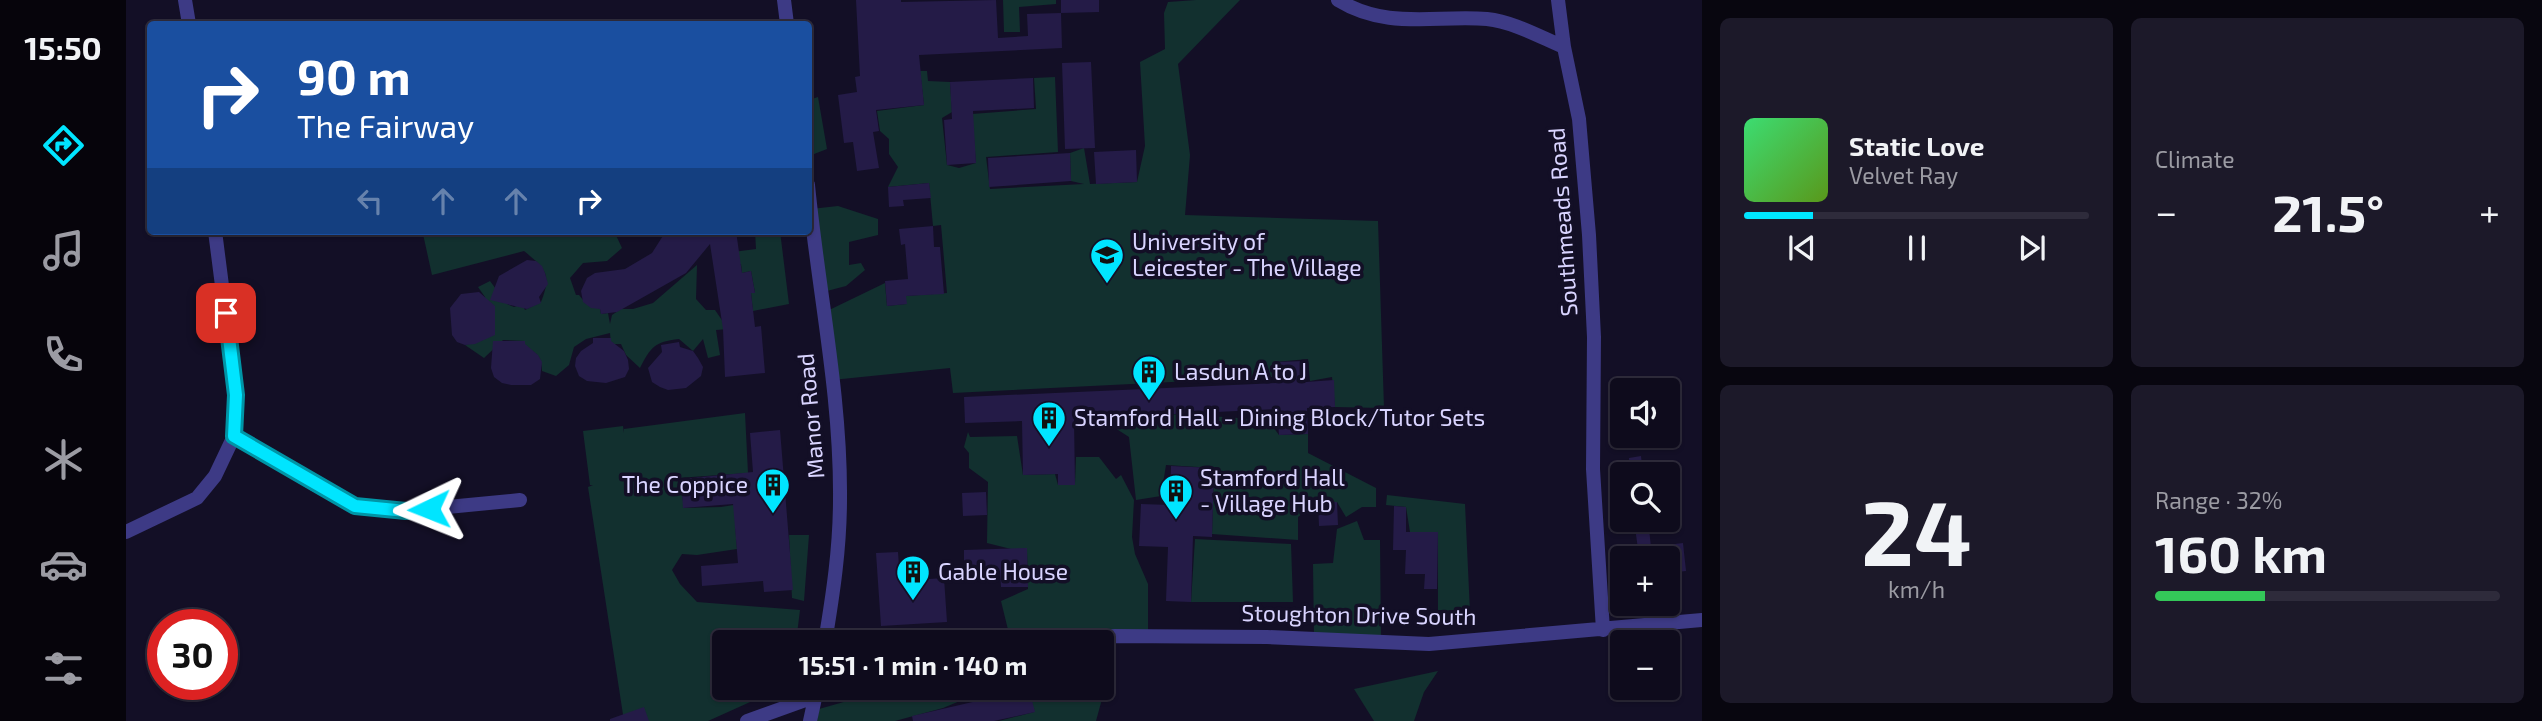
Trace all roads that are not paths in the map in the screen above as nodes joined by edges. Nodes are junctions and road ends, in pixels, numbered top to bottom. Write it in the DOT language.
graph roads {
  1 [pos="186,0"];
  2 [pos="784,0"];
  3 [pos="1338,0"];
  4 [pos="1558,0"];
  5 [pos="189,21"];
  6 [pos="787,21"];
  7 [pos="1564,47"];
  8 [pos="812,218"];
  9 [pos="216,235"];
  10 [pos="234,436"];
  11 [pos="520,500"];
  12 [pos="126,532"];
  13 [pos="1702,620"];
  14 [pos="827,630"];
  15 [pos="1603,630"];
  16 [pos="1114,637"];
  17 [pos="796,700"];
  18 [pos="815,700"];
  19 [pos="747,721"];
  20 [pos="810,721"];
  1 -- 5 [label="street"];
  2 -- 6 [label="street"];
  3 -- 7 [label="street"];
  4 -- 7 [label="street, Southmeads Road"];
  7 -- 15 [label="street, Southmeads Road"];
  8 -- 14 [label="street, Manor Road"];
  9 -- 10 [label="street"];
  10 -- 11 [label="street"];
  10 -- 12 [label="street"];
  13 -- 15 [label="street, Stoughton Drive South"];
  15 -- 16 [label="street, Stoughton Drive South"];
  17 -- 19 [label="street"];
  18 -- 20 [label="street"];
}
